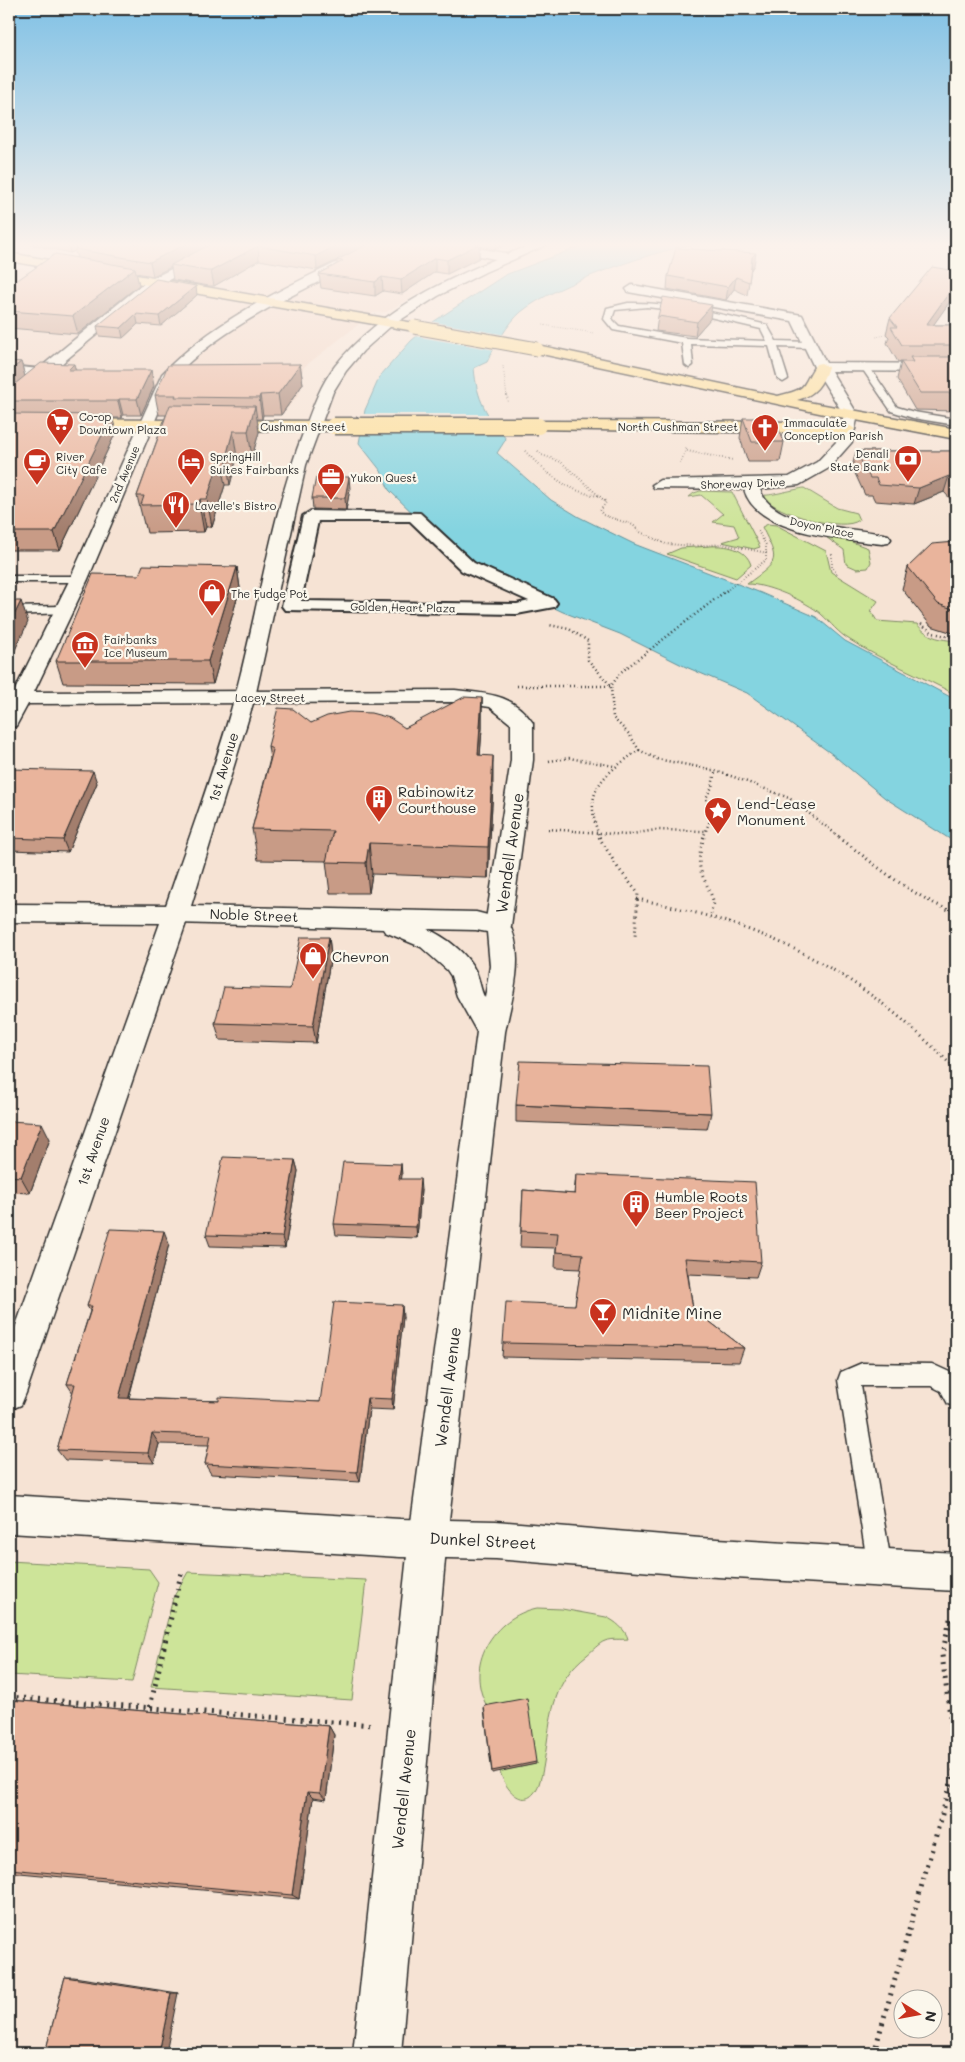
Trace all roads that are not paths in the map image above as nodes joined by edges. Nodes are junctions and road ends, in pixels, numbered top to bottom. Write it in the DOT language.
graph roads {
  1 [pos="83,339"];
  2 [pos="211,339"];
  3 [pos="368,339"];
  4 [pos="482,339"];
  5 [pos="676,339"];
  6 [pos="770,339"];
  7 [pos="807,339"];
  8 [pos="686,341"];
  9 [pos="773,344"];
  10 [pos="810,345"];
  11 [pos="689,365"];
  12 [pos="822,367"];
  13 [pos="865,367"];
  14 [pos="956,368"];
  15 [pos="9,370"];
  16 [pos="40,373"];
  17 [pos="59,374"];
  18 [pos="147,377"];
  19 [pos="167,377"];
  20 [pos="783,378"];
  21 [pos="9,400"];
  22 [pos="779,400"];
  23 [pos="849,422"];
  24 [pos="956,422"];
  25 [pos="9,424"];
  26 [pos="144,425"];
  27 [pos="312,426"];
  28 [pos="538,426"];
  29 [pos="956,434"];
  30 [pos="956,447"];
  31 [pos="660,485"];
  32 [pos="751,485"];
  33 [pos="882,539"];
  34 [pos="9,579"];
  35 [pos="79,579"];
  36 [pos="518,609"];
  37 [pos="64,610"];
  38 [pos="9,611"];
  39 [pos="245,697"];
  40 [pos="15,698"];
  41 [pos="9,722"];
  42 [pos="522,724"];
  43 [pos="9,913"];
  44 [pos="176,914"];
  45 [pos="380,920"];
  46 [pos="498,926"];
  47 [pos="490,1032"];
  48 [pos="9,1392"];
  49 [pos="956,1396"];
  50 [pos="9,1514"];
  51 [pos="428,1537"];
  52 [pos="880,1568"];
  53 [pos="956,1572"];
  54 [pos="377,2053"];
  1 -- 16 [label="street"];
  2 -- 19 [label="street, 2nd Avenue"];
  3 -- 27 [label="street, 1st Avenue"];
  4 -- 22 [label="main road, bridge"];
  5 -- 8 [label="lane"];
  6 -- 9 [label="lane"];
  7 -- 10 [label="street"];
  8 -- 9 [label="lane"];
  8 -- 11 [label="lane"];
  9 -- 10 [label="lane"];
  9 -- 20 [label="lane"];
  10 -- 12 [label="street"];
  12 -- 13 [label="street"];
  12 -- 22 [label="main road"];
  12 -- 23 [label="street"];
  13 -- 14 [label="street"];
  13 -- 24 [label="lane"];
  15 -- 16 [label="street"];
  16 -- 17 [label="street"];
  16 -- 21 [label="street"];
  18 -- 19 [label="street"];
  19 -- 26 [label="street, 2nd Avenue"];
  22 -- 23 [label="main road"];
  23 -- 28 [label="main road, North Cushman Street"];
  23 -- 29 [label="main road"];
  23 -- 30 [label="main road"];
  23 -- 32 [label="street, Shoreway Drive"];
  25 -- 26 [label="main road, Cushman Street"];
  26 -- 27 [label="main road, Cushman Street"];
  26 -- 35 [label="street, 2nd Avenue"];
  27 -- 28 [label="main road, Cushman Street, bridge"];
  27 -- 39 [label="street, 1st Avenue"];
  31 -- 32 [label="street, Shoreway Drive"];
  32 -- 33 [label="street, Doyon Place"];
  34 -- 35 [label="lane"];
  35 -- 37 [label="street, 2nd Avenue"];
  36 -- 36 [label="street, Golden Heart Plaza"];
  37 -- 38 [label="lane"];
  37 -- 40 [label="street, 2nd Avenue"];
  39 -- 40 [label="street, Lacey Street"];
  39 -- 42 [label="street, Lacey Street"];
  39 -- 44 [label="street, 1st Avenue"];
  40 -- 41 [label="street, 2nd Avenue"];
  42 -- 46 [label="street, Wendell Avenue"];
  43 -- 44 [label="street, Noble Street"];
  44 -- 45 [label="street, Noble Street"];
  44 -- 48 [label="street, 1st Avenue"];
  45 -- 46 [label="street, Noble Street"];
  45 -- 47 [label="street"];
  46 -- 47 [label="street, Wendell Avenue"];
  47 -- 51 [label="street, Wendell Avenue"];
  49 -- 52 [label="lane"];
  50 -- 51 [label="street, Dunkel Street"];
  51 -- 52 [label="street, Dunkel Street"];
  51 -- 54 [label="street, Wendell Avenue"];
  52 -- 53 [label="street, Dunkel Street"];
}
